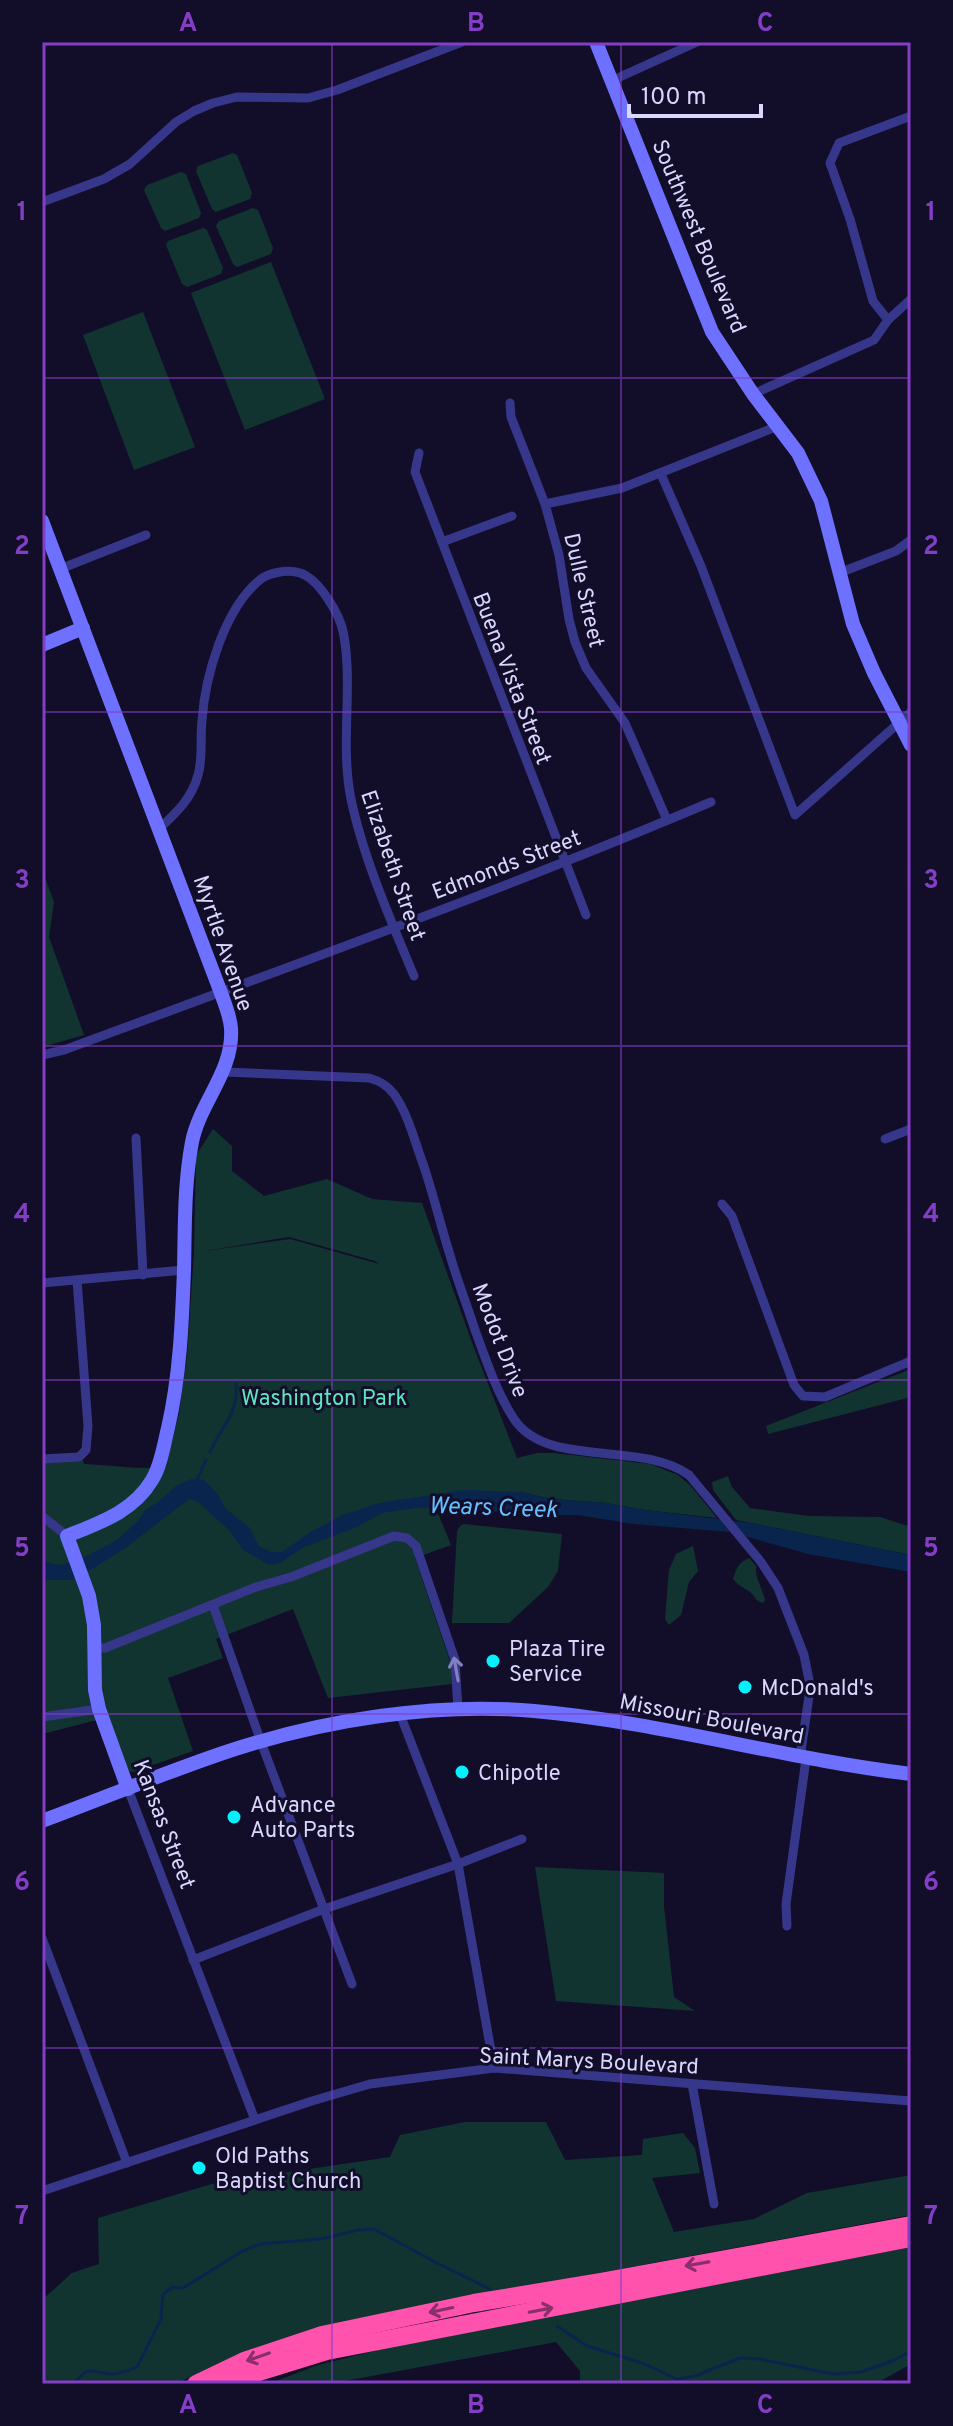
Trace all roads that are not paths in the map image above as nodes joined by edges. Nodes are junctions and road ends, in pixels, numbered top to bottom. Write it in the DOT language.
graph roads {
  1 [pos="462,42"];
  2 [pos="596,42"];
  3 [pos="697,42"];
  4 [pos="611,81"];
  5 [pos="911,116"];
  6 [pos="42,202"];
  7 [pos="911,299"];
  8 [pos="888,320"];
  9 [pos="753,394"];
  10 [pos="510,403"];
  11 [pos="778,426"];
  12 [pos="419,453"];
  13 [pos="661,474"];
  14 [pos="545,504"];
  15 [pos="512,516"];
  16 [pos="42,521"];
  17 [pos="146,535"];
  18 [pos="911,540"];
  19 [pos="442,542"];
  20 [pos="60,569"];
  21 [pos="839,573"];
  22 [pos="83,628"];
  23 [pos="42,645"];
  24 [pos="911,712"];
  25 [pos="899,723"];
  26 [pos="911,745"];
  27 [pos="711,802"];
  28 [pos="667,820"];
  29 [pos="160,828"];
  30 [pos="564,861"];
  31 [pos="586,915"];
  32 [pos="393,926"];
  33 [pos="414,976"];
  34 [pos="221,993"];
  35 [pos="42,1055"];
  36 [pos="224,1072"];
  37 [pos="911,1129"];
  38 [pos="136,1138"];
  39 [pos="885,1139"];
  40 [pos="722,1204"];
  41 [pos="184,1270"];
  42 [pos="143,1275"];
  43 [pos="77,1280"];
  44 [pos="42,1283"];
  45 [pos="911,1361"];
  46 [pos="42,1459"];
  47 [pos="42,1516"];
  48 [pos="69,1542"];
  49 [pos="213,1605"];
  50 [pos="95,1648"];
  51 [pos="99,1709"];
  52 [pos="458,1710"];
  53 [pos="400,1714"];
  54 [pos="42,1717"];
  55 [pos="261,1742"];
  56 [pos="803,1758"];
  57 [pos="911,1774"];
  58 [pos="128,1789"];
  59 [pos="42,1821"];
  60 [pos="522,1839"];
  61 [pos="458,1864"];
  62 [pos="324,1909"];
  63 [pos="787,1926"];
  64 [pos="42,1938"];
  65 [pos="193,1960"];
  66 [pos="352,1984"];
  67 [pos="494,2068"];
  68 [pos="692,2084"];
  69 [pos="911,2101"];
  70 [pos="255,2120"];
  71 [pos="127,2163"];
  72 [pos="42,2191"];
  73 [pos="714,2204"];
  74 [pos="911,2225"];
  75 [pos="911,2238"];
  76 [pos="196,2384"];
  77 [pos="231,2384"];
  1 -- 6 [label="street"];
  2 -- 4 [label="main road, Southwest Boulevard"];
  3 -- 4 [label="street"];
  4 -- 9 [label="main road, Southwest Boulevard"];
  5 -- 8 [label="street"];
  7 -- 8 [label="street"];
  8 -- 9 [label="street"];
  9 -- 11 [label="main road, Southwest Boulevard"];
  10 -- 14 [label="street, Dulle Street"];
  11 -- 13 [label="street"];
  11 -- 21 [label="main road, Southwest Boulevard"];
  12 -- 19 [label="street, Buena Vista Street"];
  13 -- 14 [label="street"];
  13 -- 25 [label="street"];
  14 -- 28 [label="street, Dulle Street"];
  15 -- 19 [label="street"];
  16 -- 20 [label="main road, Myrtle Avenue"];
  17 -- 20 [label="street"];
  18 -- 21 [label="street"];
  19 -- 30 [label="street, Buena Vista Street"];
  20 -- 22 [label="main road, Myrtle Avenue"];
  21 -- 25 [label="main road, Southwest Boulevard"];
  22 -- 23 [label="main road"];
  22 -- 29 [label="main road, Myrtle Avenue"];
  24 -- 25 [label="street"];
  25 -- 26 [label="main road, Southwest Boulevard"];
  27 -- 28 [label="street, Edmonds Street"];
  28 -- 30 [label="street, Edmonds Street"];
  29 -- 32 [label="street, Elizabeth Street"];
  29 -- 34 [label="main road, Myrtle Avenue"];
  30 -- 31 [label="street, Buena Vista Street"];
  30 -- 32 [label="street, Edmonds Street"];
  32 -- 33 [label="street, Elizabeth Street"];
  32 -- 34 [label="street, Edmonds Street"];
  34 -- 35 [label="street, Edmonds Street"];
  34 -- 36 [label="main road, Myrtle Avenue"];
  36 -- 41 [label="main road, Myrtle Avenue"];
  36 -- 56 [label="street, Modot Drive"];
  37 -- 39 [label="street"];
  38 -- 42 [label="street"];
  40 -- 45 [label="street"];
  41 -- 42 [label="street"];
  41 -- 48 [label="main road, Myrtle Avenue"];
  42 -- 43 [label="street"];
  43 -- 44 [label="street"];
  43 -- 46 [label="street"];
  47 -- 48 [label="street"];
  48 -- 50 [label="main road, Kansas Street"];
  49 -- 50 [label="street"];
  52 -- 49 [label="street, one-way"];
  49 -- 55 [label="street"];
  50 -- 51 [label="main road, Kansas Street"];
  51 -- 54 [label="street"];
  51 -- 58 [label="main road, Kansas Street"];
  52 -- 53 [label="main road, Missouri Boulevard"];
  52 -- 56 [label="main road, Missouri Boulevard"];
  53 -- 55 [label="main road, Missouri Boulevard"];
  53 -- 61 [label="street"];
  55 -- 58 [label="main road, Missouri Boulevard"];
  55 -- 62 [label="street"];
  56 -- 57 [label="main road, Missouri Boulevard"];
  56 -- 63 [label="street, Modot Drive"];
  58 -- 59 [label="main road, Missouri Boulevard"];
  58 -- 65 [label="street, Kansas Street"];
  60 -- 61 [label="street"];
  61 -- 62 [label="street"];
  61 -- 67 [label="street"];
  62 -- 65 [label="street"];
  62 -- 66 [label="street"];
  64 -- 71 [label="street"];
  65 -- 70 [label="street, Kansas Street"];
  67 -- 68 [label="street, Saint Marys Boulevard"];
  67 -- 70 [label="street, Saint Marys Boulevard"];
  68 -- 69 [label="street, Saint Marys Boulevard"];
  68 -- 73 [label="street"];
  70 -- 71 [label="street, Saint Marys Boulevard"];
  71 -- 72 [label="street, Saint Marys Boulevard"];
  74 -- 76 [label="highway, one-way"];
  77 -- 75 [label="highway, one-way"];
}
